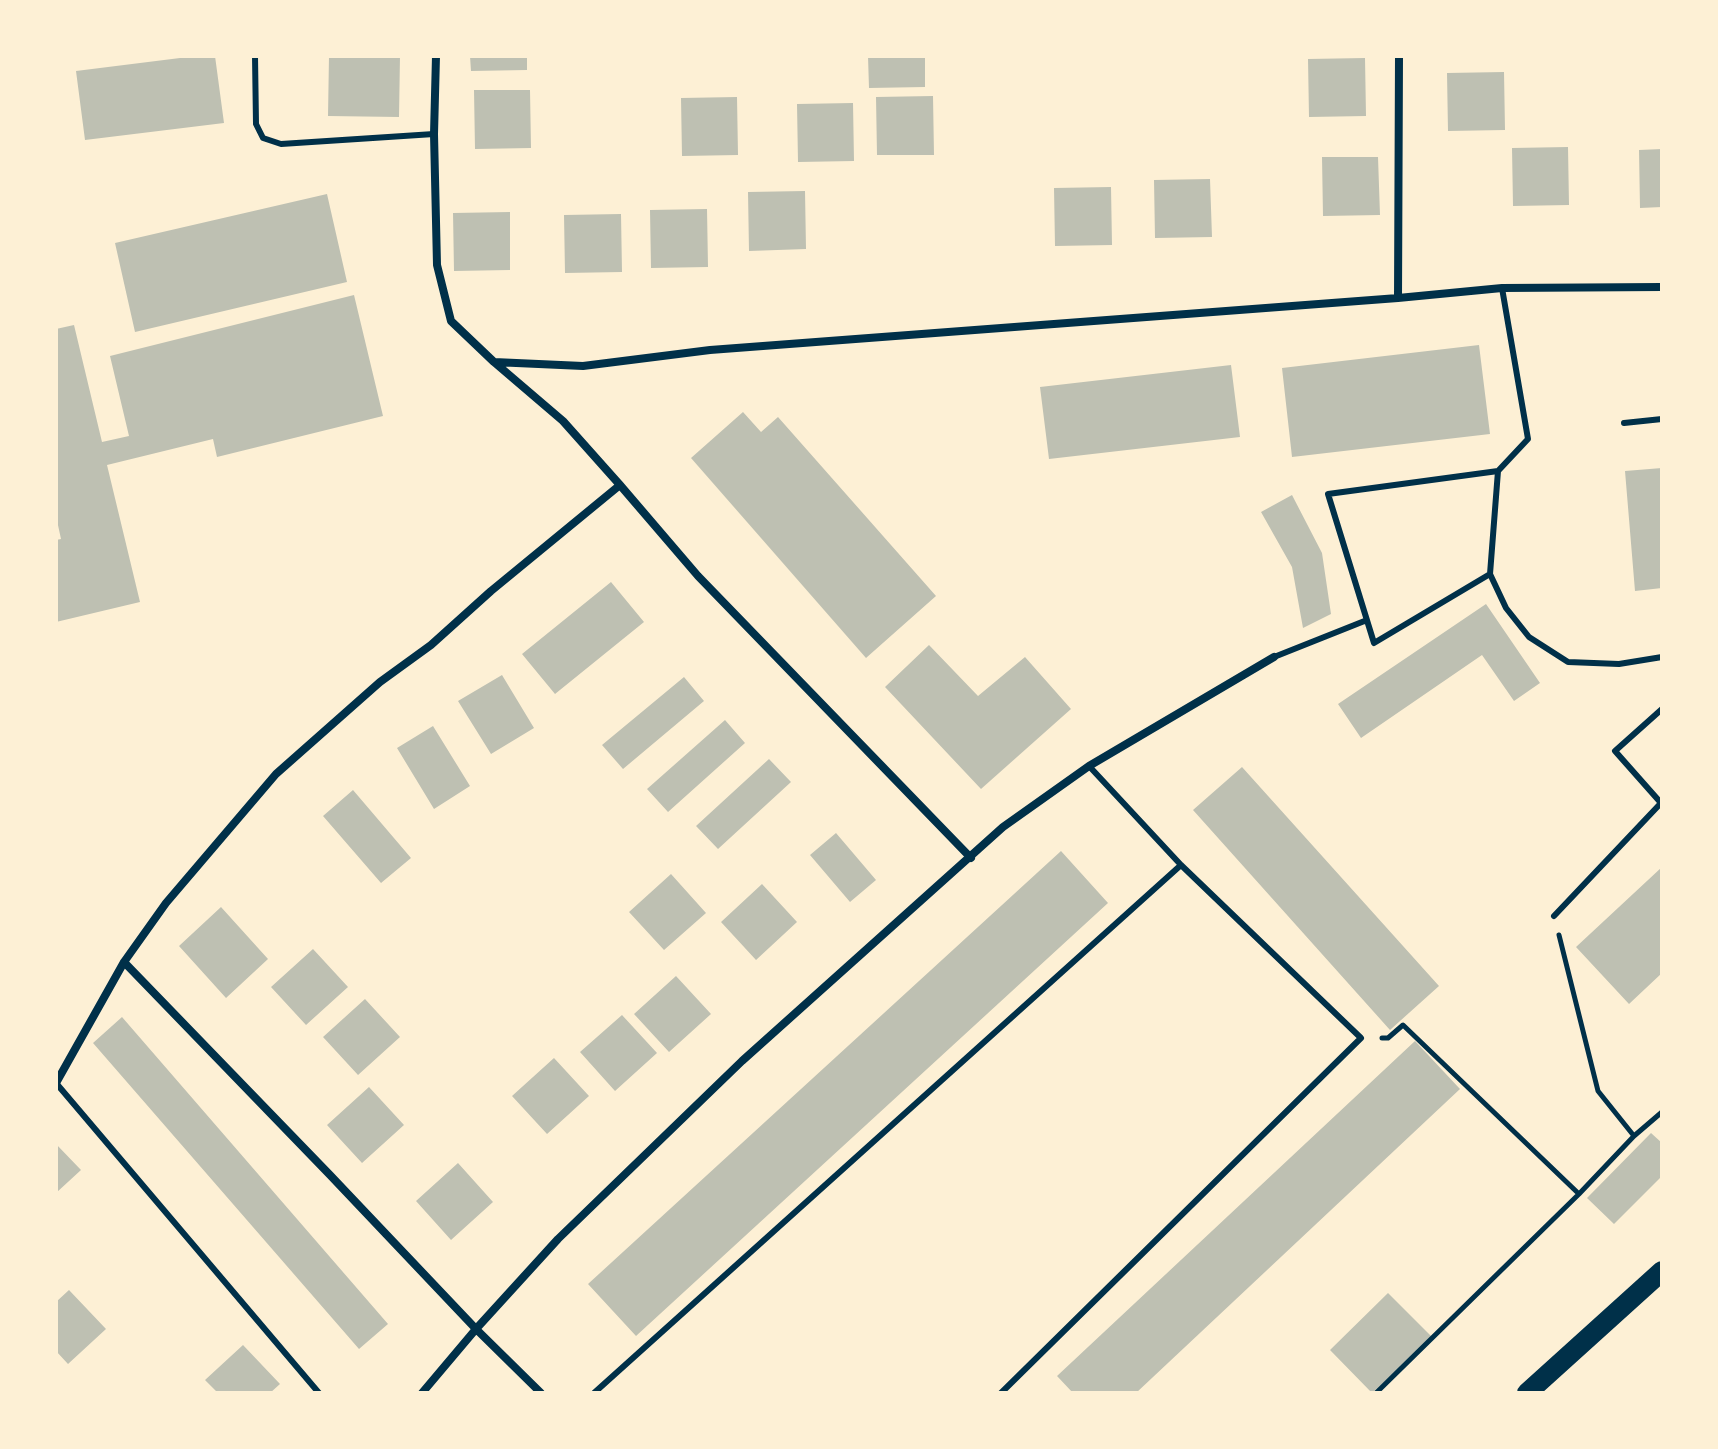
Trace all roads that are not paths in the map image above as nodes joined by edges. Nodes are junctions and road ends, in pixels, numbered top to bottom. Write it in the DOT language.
graph roads {
  1 [pos="255,56"];
  2 [pos="436,56"];
  3 [pos="1399,56"];
  4 [pos="434,134"];
  5 [pos="1662,287"];
  6 [pos="1502,288"];
  7 [pos="1398,298"];
  8 [pos="494,362"];
  9 [pos="1662,419"];
  10 [pos="1624,423"];
  11 [pos="1498,471"];
  12 [pos="620,485"];
  13 [pos="1490,574"];
  14 [pos="1367,620"];
  15 [pos="1274,657"];
  16 [pos="1662,657"];
  17 [pos="1662,709"];
  18 [pos="1089,766"];
  19 [pos="971,858"];
  20 [pos="1181,865"];
  21 [pos="1554,916"];
  22 [pos="124,962"];
  23 [pos="56,1083"];
  24 [pos="1662,1271"];
  25 [pos="476,1329"];
  26 [pos="319,1393"];
  27 [pos="422,1393"];
  28 [pos="541,1393"];
  29 [pos="594,1393"];
  30 [pos="1001,1393"];
  31 [pos="1527,1393"];
  1 -- 4 [label="lane"];
  2 -- 4 [label="street"];
  3 -- 7 [label="street"];
  4 -- 8 [label="street"];
  5 -- 6 [label="street"];
  6 -- 7 [label="street"];
  6 -- 11 [label="lane"];
  7 -- 8 [label="street"];
  8 -- 12 [label="street"];
  9 -- 10 [label="lane"];
  11 -- 13 [label="lane"];
  11 -- 14 [label="lane"];
  12 -- 19 [label="street"];
  12 -- 22 [label="street"];
  13 -- 14 [label="lane"];
  13 -- 16 [label="lane"];
  14 -- 15 [label="lane"];
  15 -- 18 [label="street"];
  17 -- 21 [label="lane"];
  18 -- 19 [label="street"];
  18 -- 20 [label="lane"];
  19 -- 25 [label="street"];
  20 -- 29 [label="lane"];
  20 -- 30 [label="lane"];
  22 -- 23 [label="street"];
  22 -- 25 [label="street"];
  23 -- 26 [label="lane"];
  24 -- 31 [label="main road"];
  25 -- 27 [label="street"];
  25 -- 28 [label="street"];
}
